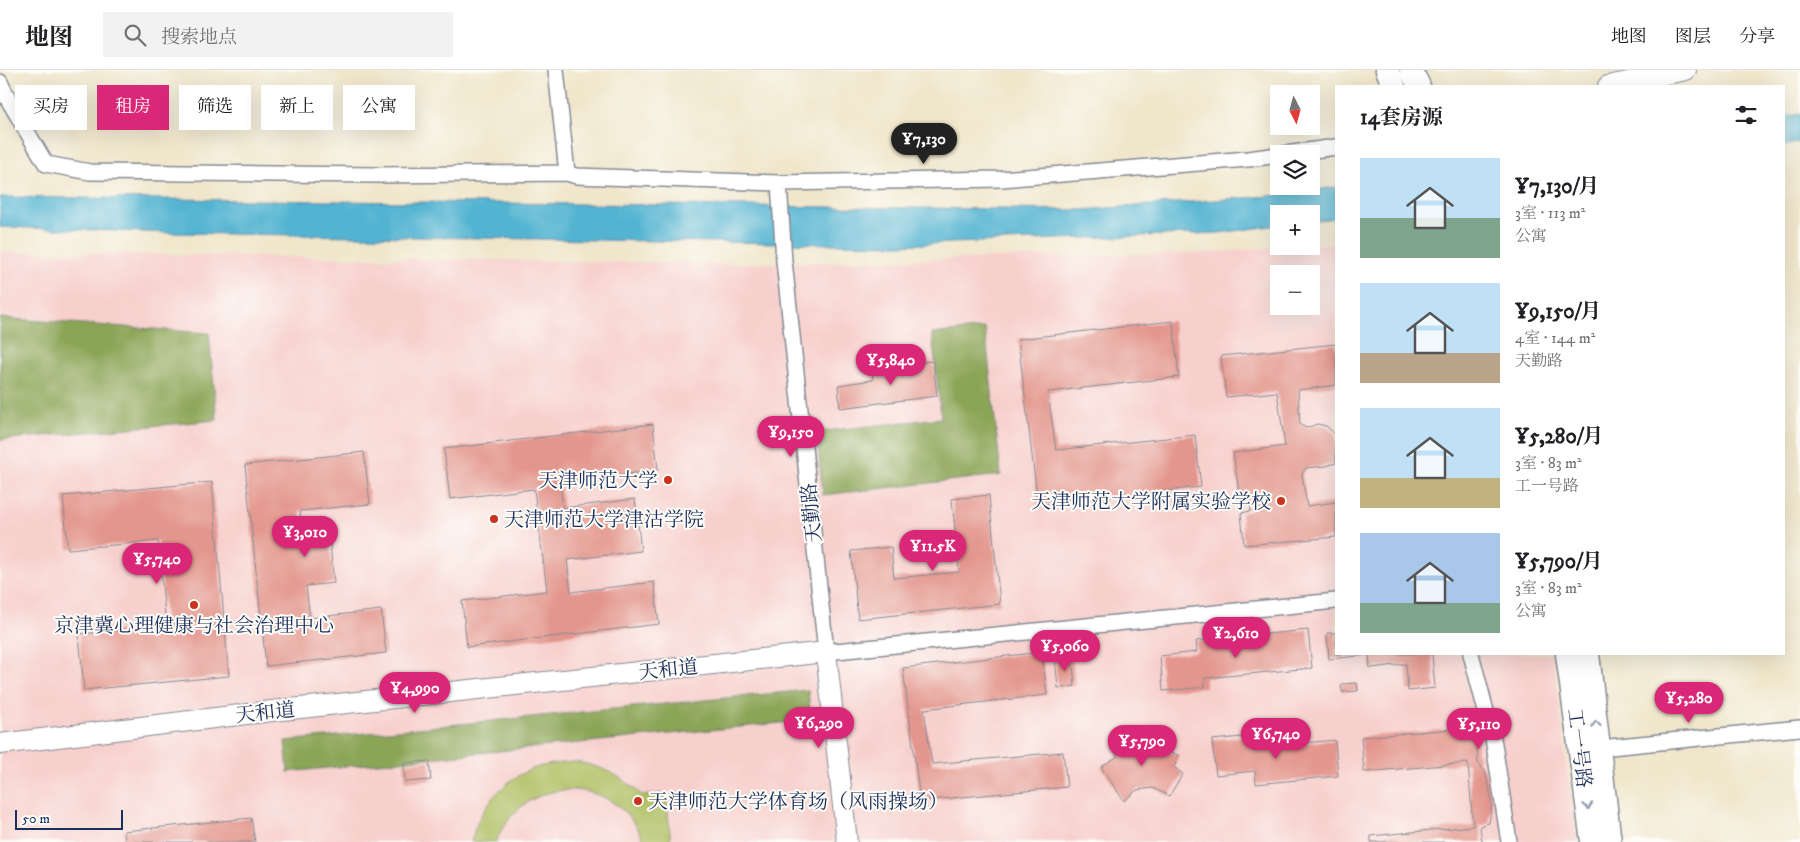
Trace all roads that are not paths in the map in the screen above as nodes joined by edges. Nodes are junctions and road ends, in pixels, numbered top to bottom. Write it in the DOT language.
graph roads {
  1 [pos="556,70"];
  2 [pos="1387,70"];
  3 [pos="1411,70"];
  4 [pos="1686,70"];
  5 [pos="0,82"];
  6 [pos="1394,85"];
  7 [pos="1418,85"];
  8 [pos="1613,85"];
  9 [pos="1335,146"];
  10 [pos="1320,149"];
  11 [pos="1270,156"];
  12 [pos="567,173"];
  13 [pos="779,183"];
  14 [pos="1335,601"];
  15 [pos="826,652"];
  16 [pos="1471,655"];
  17 [pos="1567,655"];
  18 [pos="1588,655"];
  19 [pos="1800,728"];
  20 [pos="0,744"];
  21 [pos="1590,749"];
  22 [pos="847,842"];
  23 [pos="1509,842"];
  24 [pos="1592,842"];
  25 [pos="1610,842"];
  1 -- 12 [label="street"];
  2 -- 6 [label="main road"];
  3 -- 7 [label="main road"];
  4 -- 8 [label="street"];
  5 -- 12 [label="street"];
  9 -- 10 [label="street"];
  11 -- 13 [label="street"];
  12 -- 13 [label="street"];
  13 -- 15 [label="street, 天勤路"];
  14 -- 15 [label="street, 天和道"];
  15 -- 20 [label="street, 天和道"];
  15 -- 22 [label="street, 天勤路"];
  16 -- 23 [label="street"];
  17 -- 21 [label="main road, 工一号路"];
  21 -- 18 [label="main road, 工一号路, one-way"];
  19 -- 21 [label="street"];
  21 -- 24 [label="main road, 工一号路, one-way"];
  21 -- 25 [label="main road, 工一号路"];
}
